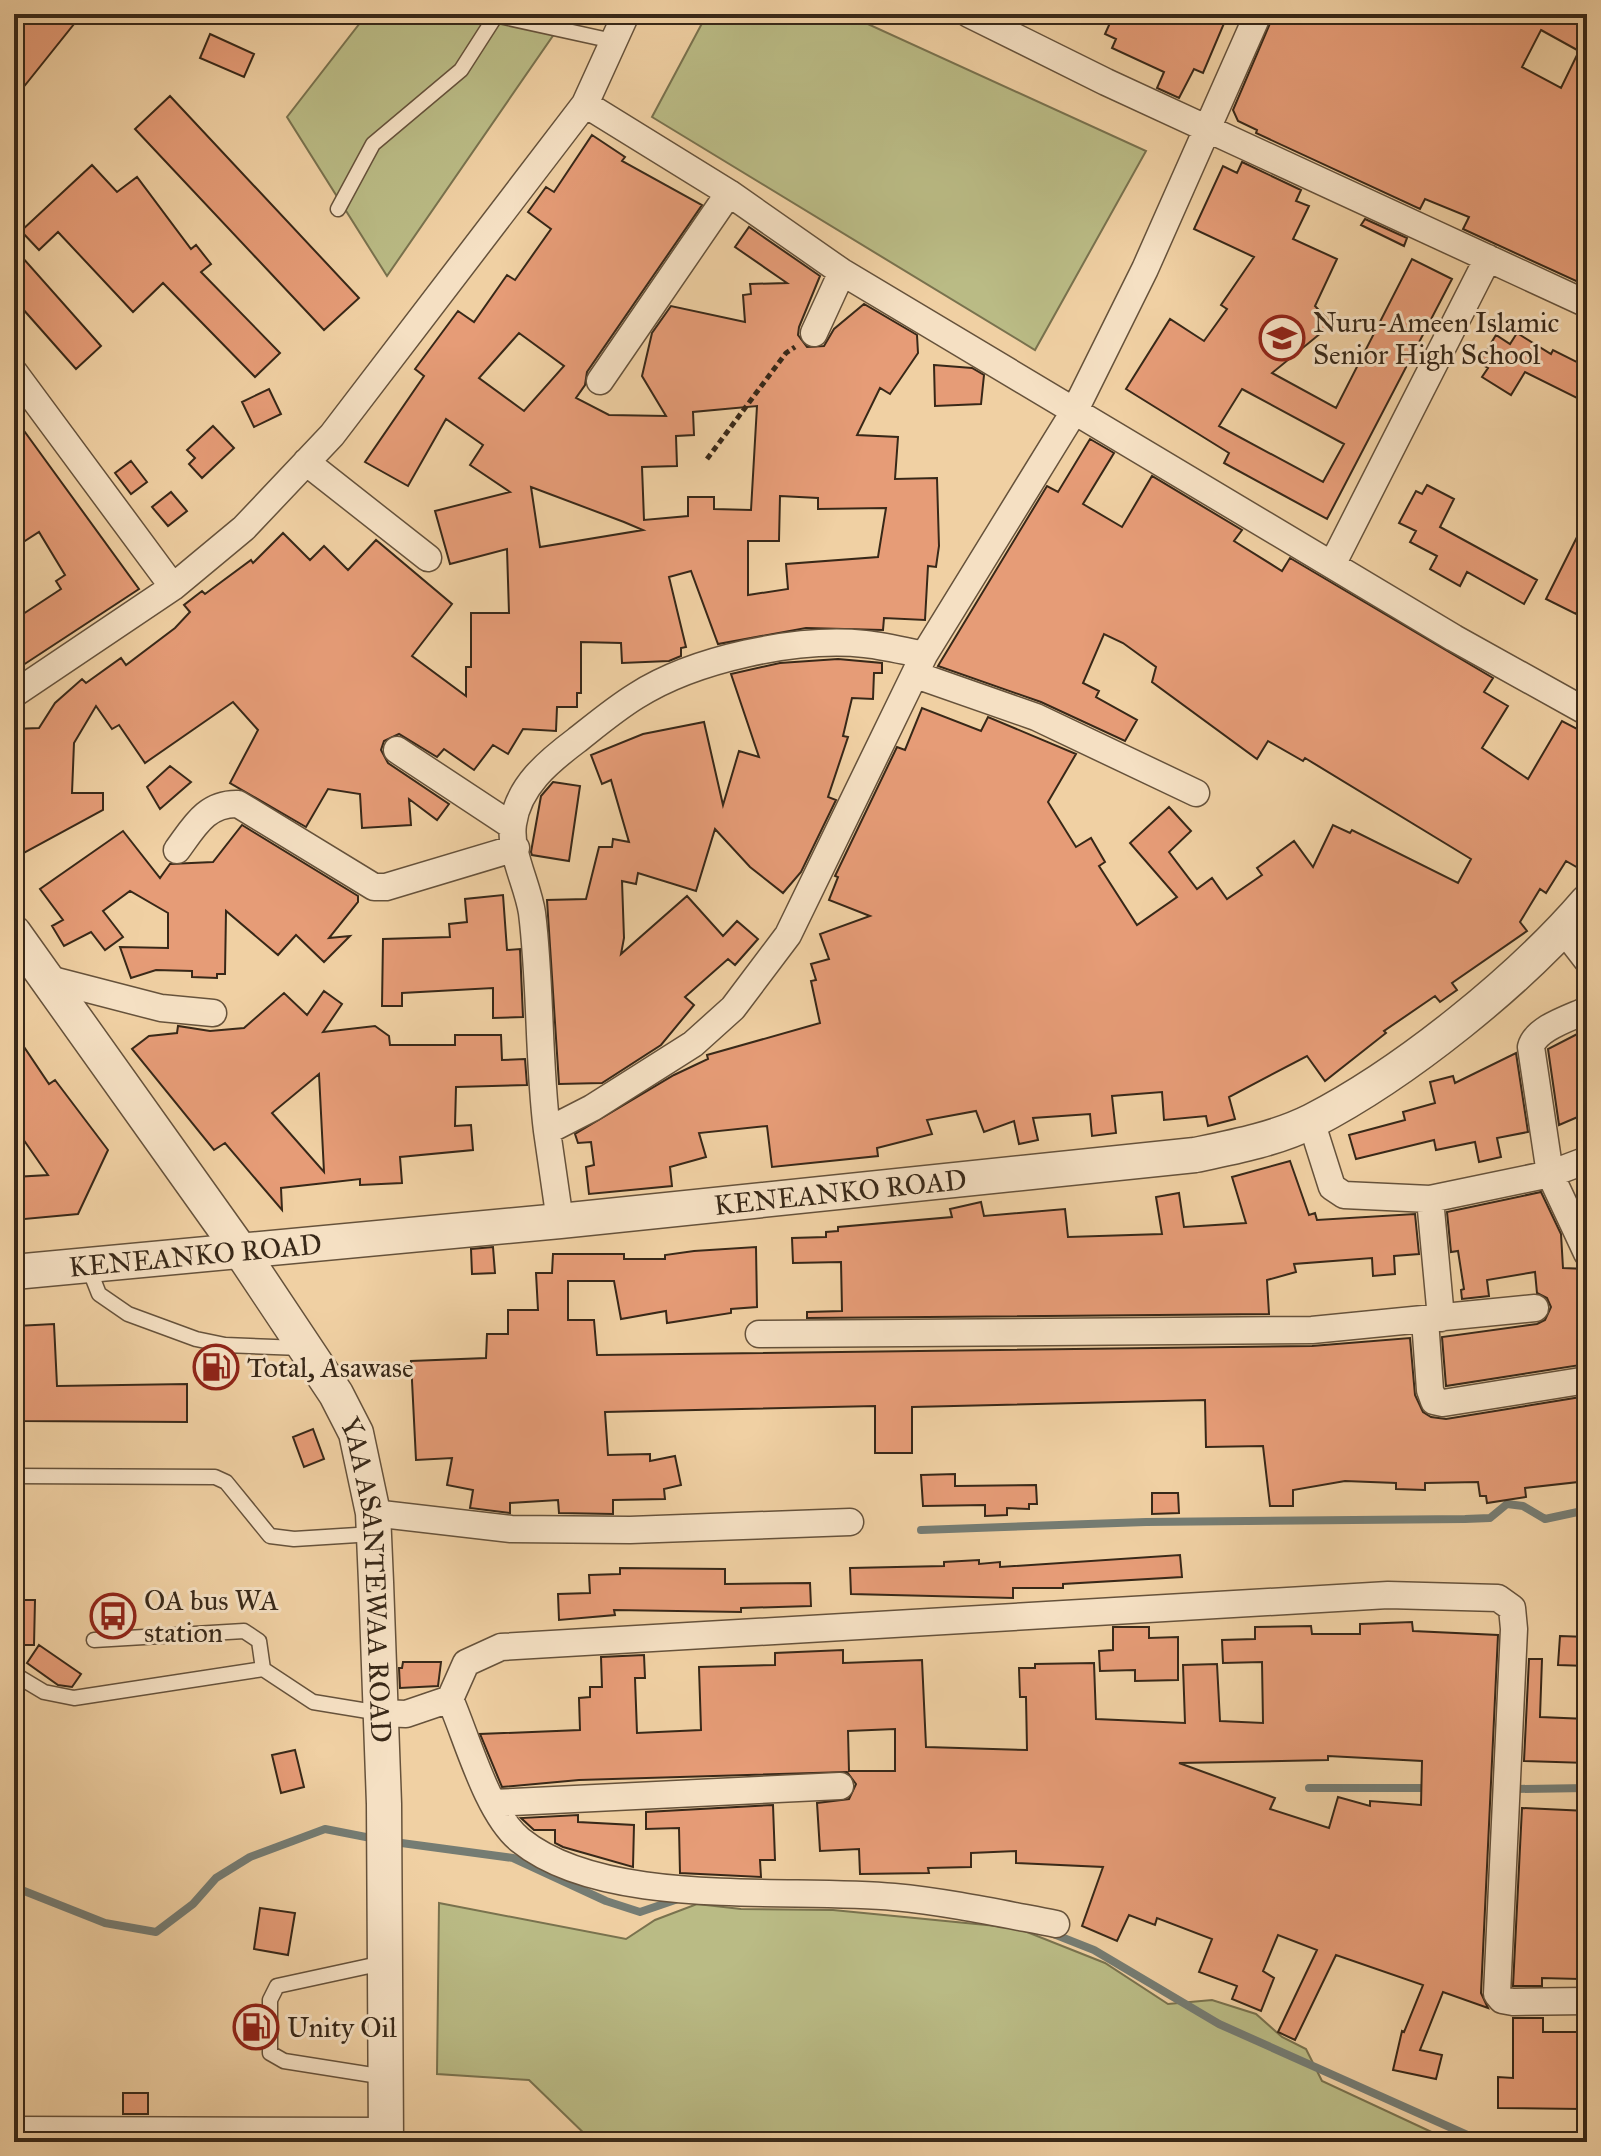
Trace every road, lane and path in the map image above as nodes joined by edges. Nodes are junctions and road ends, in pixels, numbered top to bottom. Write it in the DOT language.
graph roads {
  1 [pos="626,14"];
  2 [pos="969,14"];
  3 [pos="1258,14"];
  4 [pos="1575,14"];
  5 [pos="492,16"];
  6 [pos="1587,20"];
  7 [pos="1018,24"];
  8 [pos="613,41"];
  9 [pos="585,104"];
  10 [pos="1206,128"];
  11 [pos="729,193"];
  12 [pos="338,209"];
  13 [pos="1488,258"];
  14 [pos="842,272"];
  15 [pos="1587,304"];
  16 [pos="814,333"];
  17 [pos="14,372"];
  18 [pos="600,381"];
  19 [pos="1075,410"];
  20 [pos="707,459"];
  21 [pos="306,462"];
  22 [pos="428,558"];
  23 [pos="1332,565"];
  24 [pos="173,587"];
  25 [pos="920,665"];
  26 [pos="14,694"];
  27 [pos="1587,712"];
  28 [pos="397,750"];
  29 [pos="1196,793"];
  30 [pos="514,837"];
  31 [pos="177,850"];
  32 [pos="1587,902"];
  33 [pos="1563,929"];
  34 [pos="14,933"];
  35 [pos="1587,960"];
  36 [pos="45,978"];
  37 [pos="1587,1010"];
  38 [pos="213,1013"];
  39 [pos="1311,1121"];
  40 [pos="547,1131"];
  41 [pos="1587,1160"];
  42 [pos="1550,1174"];
  43 [pos="1430,1199"];
  44 [pos="560,1221"];
  45 [pos="240,1250"];
  46 [pos="1587,1253"];
  47 [pos="88,1266"];
  48 [pos="14,1272"];
  49 [pos="1535,1308"];
  50 [pos="1433,1319"];
  51 [pos="759,1334"];
  52 [pos="306,1348"];
  53 [pos="1587,1380"];
  54 [pos="14,1476"];
  55 [pos="850,1522"];
  56 [pos="373,1523"];
  57 [pos="94,1640"];
  58 [pos="263,1669"];
  59 [pos="14,1674"];
  60 [pos="450,1699"];
  61 [pos="380,1713"];
  62 [pos="840,1786"];
  63 [pos="493,1803"];
  64 [pos="1056,1924"];
  65 [pos="384,1962"];
  66 [pos="1587,2001"];
  67 [pos="385,2077"];
  68 [pos="14,2130"];
  69 [pos="386,2136"];
  1 -- 8 [label="street"];
  2 -- 7 [label="street"];
  3 -- 10 [label="street"];
  4 -- 6 [label="path"];
  5 -- 8 [label="lane"];
  5 -- 12 [label="lane"];
  7 -- 10 [label="street"];
  8 -- 9 [label="street"];
  9 -- 11 [label="street"];
  9 -- 21 [label="street"];
  10 -- 13 [label="street"];
  10 -- 19 [label="street"];
  11 -- 14 [label="street"];
  11 -- 18 [label="street"];
  13 -- 15 [label="street"];
  13 -- 23 [label="street"];
  14 -- 16 [label="street"];
  14 -- 19 [label="street"];
  16 -- 20 [label="path"];
  17 -- 24 [label="street"];
  19 -- 23 [label="street"];
  19 -- 25 [label="street"];
  21 -- 22 [label="street"];
  21 -- 24 [label="street"];
  23 -- 27 [label="street"];
  24 -- 26 [label="street"];
  25 -- 29 [label="street"];
  25 -- 30 [label="street"];
  25 -- 40 [label="street"];
  28 -- 30 [label="street"];
  30 -- 31 [label="street"];
  30 -- 40 [label="street"];
  32 -- 33 [label="street, KENEANKO ROAD"];
  33 -- 35 [label="street"];
  33 -- 39 [label="street, KENEANKO ROAD"];
  34 -- 36 [label="street, YAA ASANTEWAA ROAD"];
  36 -- 38 [label="street"];
  36 -- 45 [label="street, YAA ASANTEWAA ROAD"];
  37 -- 42 [label="street"];
  39 -- 43 [label="street"];
  39 -- 44 [label="street, KENEANKO ROAD"];
  40 -- 44 [label="street"];
  41 -- 42 [label="street"];
  42 -- 43 [label="street"];
  42 -- 46 [label="street"];
  43 -- 50 [label="street"];
  44 -- 45 [label="street, KENEANKO ROAD"];
  45 -- 47 [label="street, KENEANKO ROAD"];
  45 -- 52 [label="street, YAA ASANTEWAA ROAD"];
  47 -- 48 [label="street, KENEANKO ROAD"];
  47 -- 52 [label="lane"];
  49 -- 50 [label="street"];
  50 -- 51 [label="street"];
  50 -- 53 [label="street"];
  52 -- 56 [label="street, YAA ASANTEWAA ROAD"];
  54 -- 56 [label="lane"];
  55 -- 56 [label="street"];
  56 -- 61 [label="street, YAA ASANTEWAA ROAD"];
  57 -- 58 [label="lane"];
  58 -- 59 [label="lane"];
  58 -- 61 [label="lane"];
  60 -- 61 [label="street"];
  60 -- 63 [label="street"];
  60 -- 66 [label="street"];
  61 -- 65 [label="street, YAA ASANTEWAA ROAD"];
  62 -- 63 [label="street"];
  63 -- 64 [label="street"];
  65 -- 67 [label="street, YAA ASANTEWAA ROAD"];
  65 -- 67 [label="lane"];
  67 -- 69 [label="street, YAA ASANTEWAA ROAD"];
  68 -- 69 [label="street"];
}
